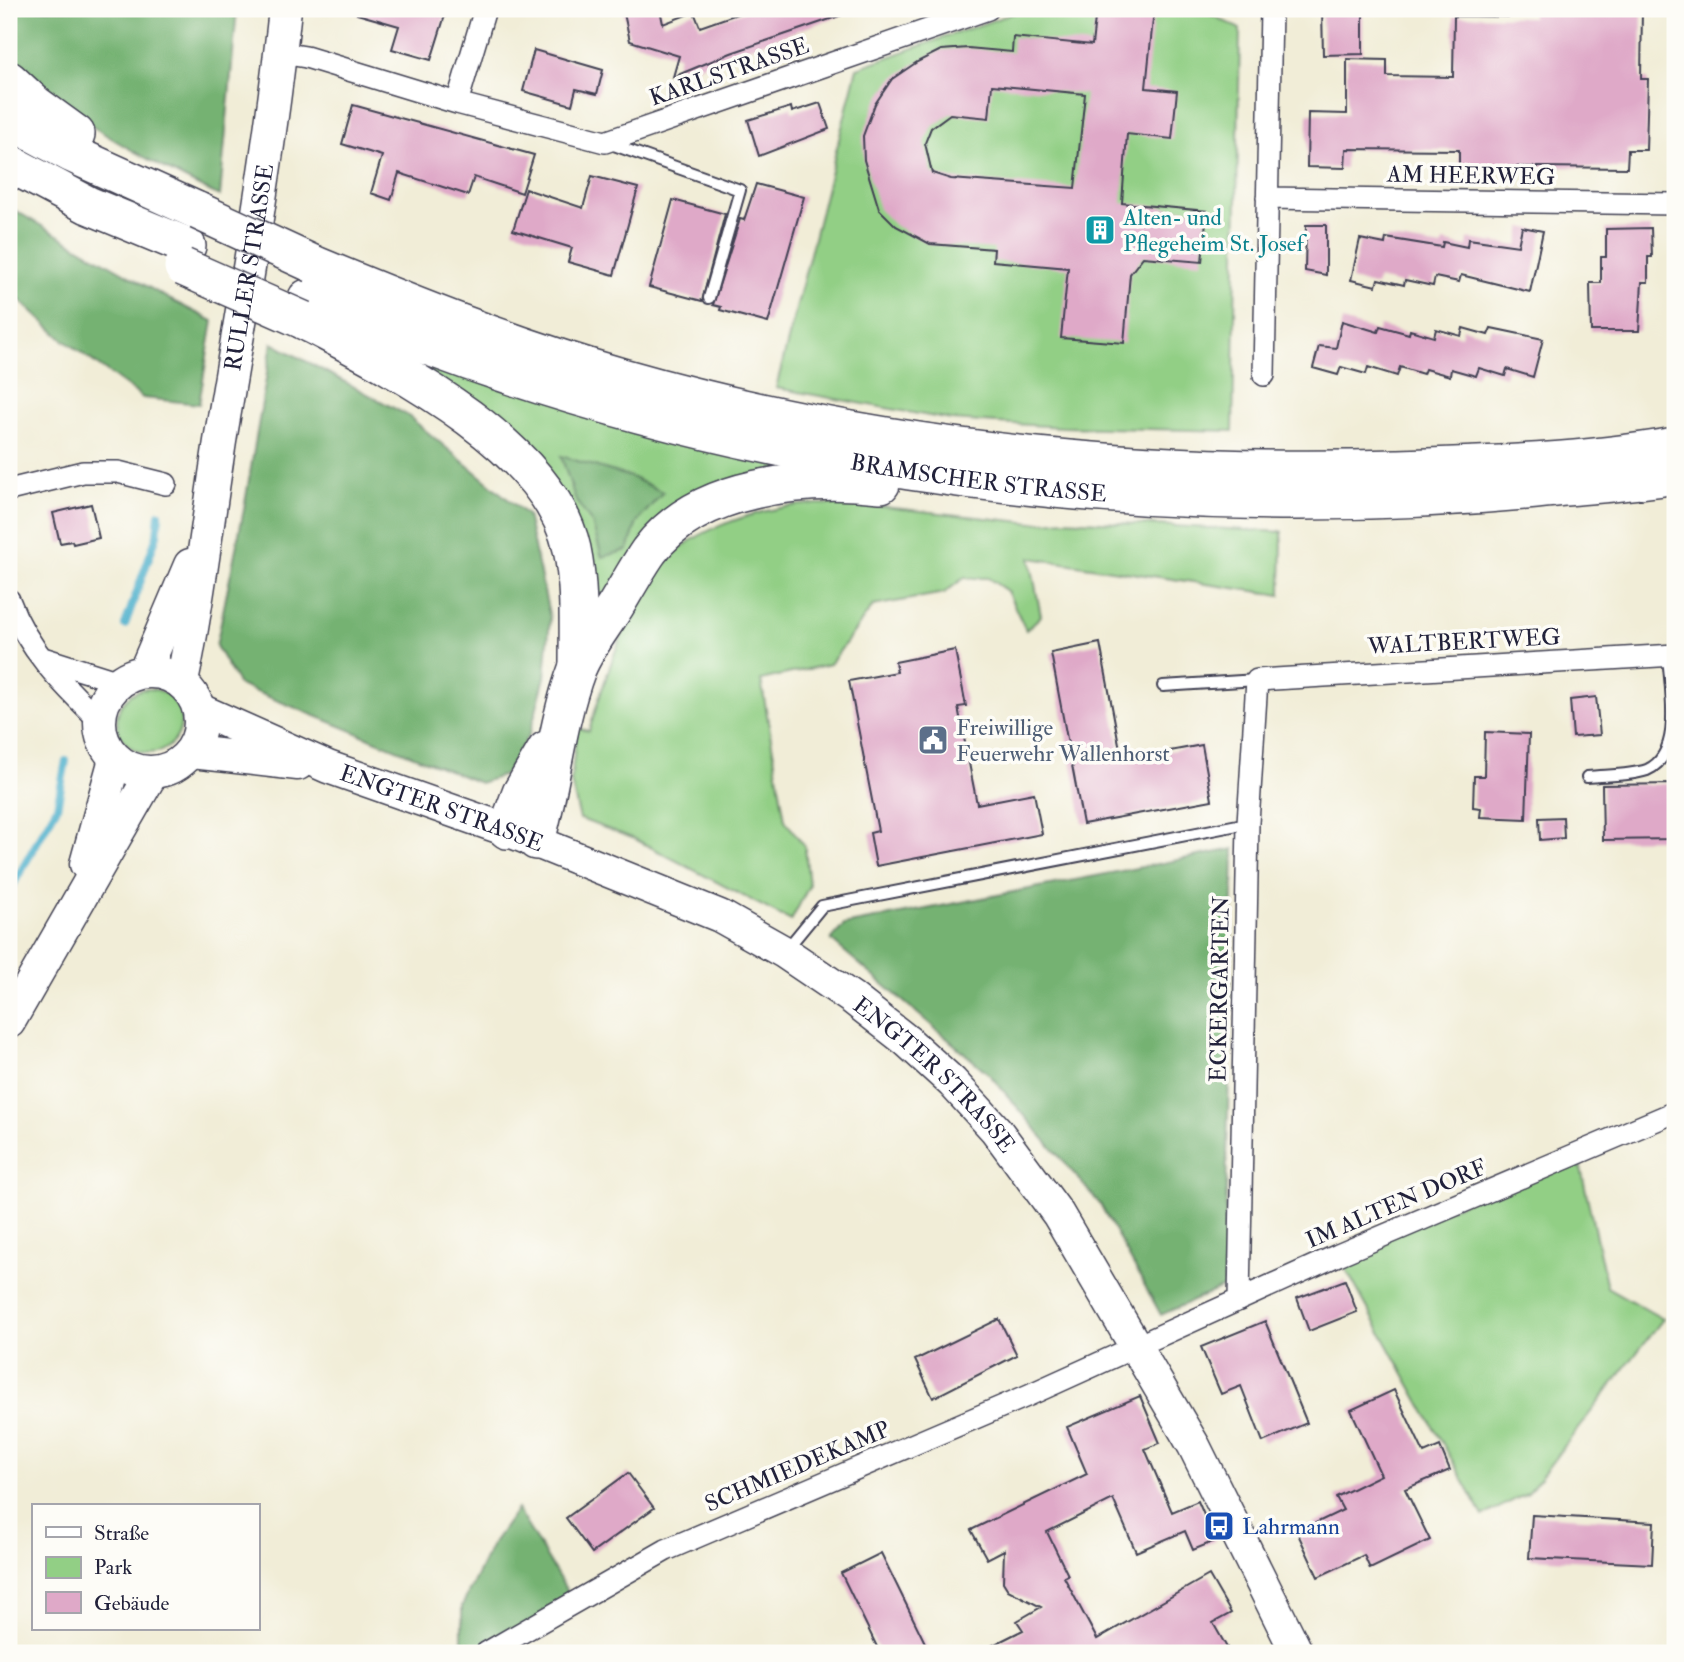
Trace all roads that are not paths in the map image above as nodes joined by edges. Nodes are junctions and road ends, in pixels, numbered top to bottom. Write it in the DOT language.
graph roads {
  1 [pos="285,9"];
  2 [pos="485,9"];
  3 [pos="988,9"];
  4 [pos="1271,9"];
  5 [pos="281,53"];
  6 [pos="9,80"];
  7 [pos="457,103"];
  8 [pos="9,120"];
  9 [pos="606,142"];
  10 [pos="9,163"];
  11 [pos="145,187"];
  12 [pos="1267,198"];
  13 [pos="1675,204"];
  14 [pos="308,294"];
  15 [pos="709,298"];
  16 [pos="1264,375"];
  17 [pos="1675,446"];
  18 [pos="1675,475"];
  19 [pos="166,484"];
  20 [pos="1041,489"];
  21 [pos="9,490"];
  22 [pos="206,525"];
  23 [pos="9,600"];
  24 [pos="1672,655"];
  25 [pos="43,658"];
  26 [pos="578,667"];
  27 [pos="132,677"];
  28 [pos="1257,680"];
  29 [pos="182,682"];
  30 [pos="1163,686"];
  31 [pos="200,710"];
  32 [pos="100,721"];
  33 [pos="192,752"];
  34 [pos="116,759"];
  35 [pos="328,767"];
  36 [pos="152,773"];
  37 [pos="1587,777"];
  38 [pos="1248,823"];
  39 [pos="522,835"];
  40 [pos="75,903"];
  41 [pos="784,952"];
  42 [pos="9,1022"];
  43 [pos="1675,1111"];
  44 [pos="1239,1300"];
  45 [pos="1137,1345"];
  46 [pos="486,1653"];
  47 [pos="1297,1653"];
  1 -- 5 [label="main road, RULLER STRASSE"];
  2 -- 7 [label="street"];
  3 -- 9 [label="street, KARLSTRASSE"];
  4 -- 12 [label="street"];
  5 -- 7 [label="street"];
  5 -- 22 [label="main road, RULLER STRASSE"];
  6 -- 11 [label="highway"];
  7 -- 9 [label="street"];
  8 -- 11 [label="highway"];
  9 -- 15 [label="lane"];
  10 -- 14 [label="highway, bridge"];
  11 -- 14 [label="highway, bridge"];
  12 -- 13 [label="street, AM HEERWEG"];
  12 -- 16 [label="street"];
  14 -- 17 [label="highway, BRAMSCHER STRASSE"];
  14 -- 20 [label="highway, BRAMSCHER STRASSE"];
  14 -- 26 [label="highway"];
  18 -- 20 [label="highway, BRAMSCHER STRASSE"];
  19 -- 21 [label="street"];
  20 -- 26 [label="highway"];
  22 -- 27 [label="main road, RULLER STRASSE"];
  22 -- 29 [label="main road, RULLER STRASSE"];
  23 -- 25 [label="street"];
  24 -- 28 [label="street, WALTBERTWEG"];
  24 -- 37 [label="lane"];
  25 -- 27 [label="street"];
  25 -- 32 [label="street"];
  26 -- 39 [label="highway"];
  27 -- 29 [label="main road"];
  27 -- 32 [label="main road"];
  28 -- 30 [label="lane"];
  28 -- 38 [label="street, ECKERGARTEN"];
  29 -- 31 [label="main road"];
  31 -- 33 [label="main road"];
  31 -- 35 [label="main road, ENGTER STRASSE"];
  32 -- 34 [label="main road"];
  33 -- 35 [label="main road, ENGTER STRASSE"];
  33 -- 36 [label="main road"];
  34 -- 36 [label="main road"];
  34 -- 40 [label="main road"];
  35 -- 39 [label="main road, ENGTER STRASSE"];
  36 -- 40 [label="main road"];
  38 -- 41 [label="lane"];
  38 -- 44 [label="street, ECKERGARTEN"];
  39 -- 41 [label="main road, ENGTER STRASSE"];
  40 -- 42 [label="main road"];
  41 -- 45 [label="main road, ENGTER STRASSE"];
  43 -- 44 [label="street, IM ALTEN DORF"];
  44 -- 45 [label="street, IM ALTEN DORF"];
  45 -- 46 [label="street, SCHMIEDEKAMP"];
  45 -- 47 [label="main road, ENGTER STRASSE"];
}
